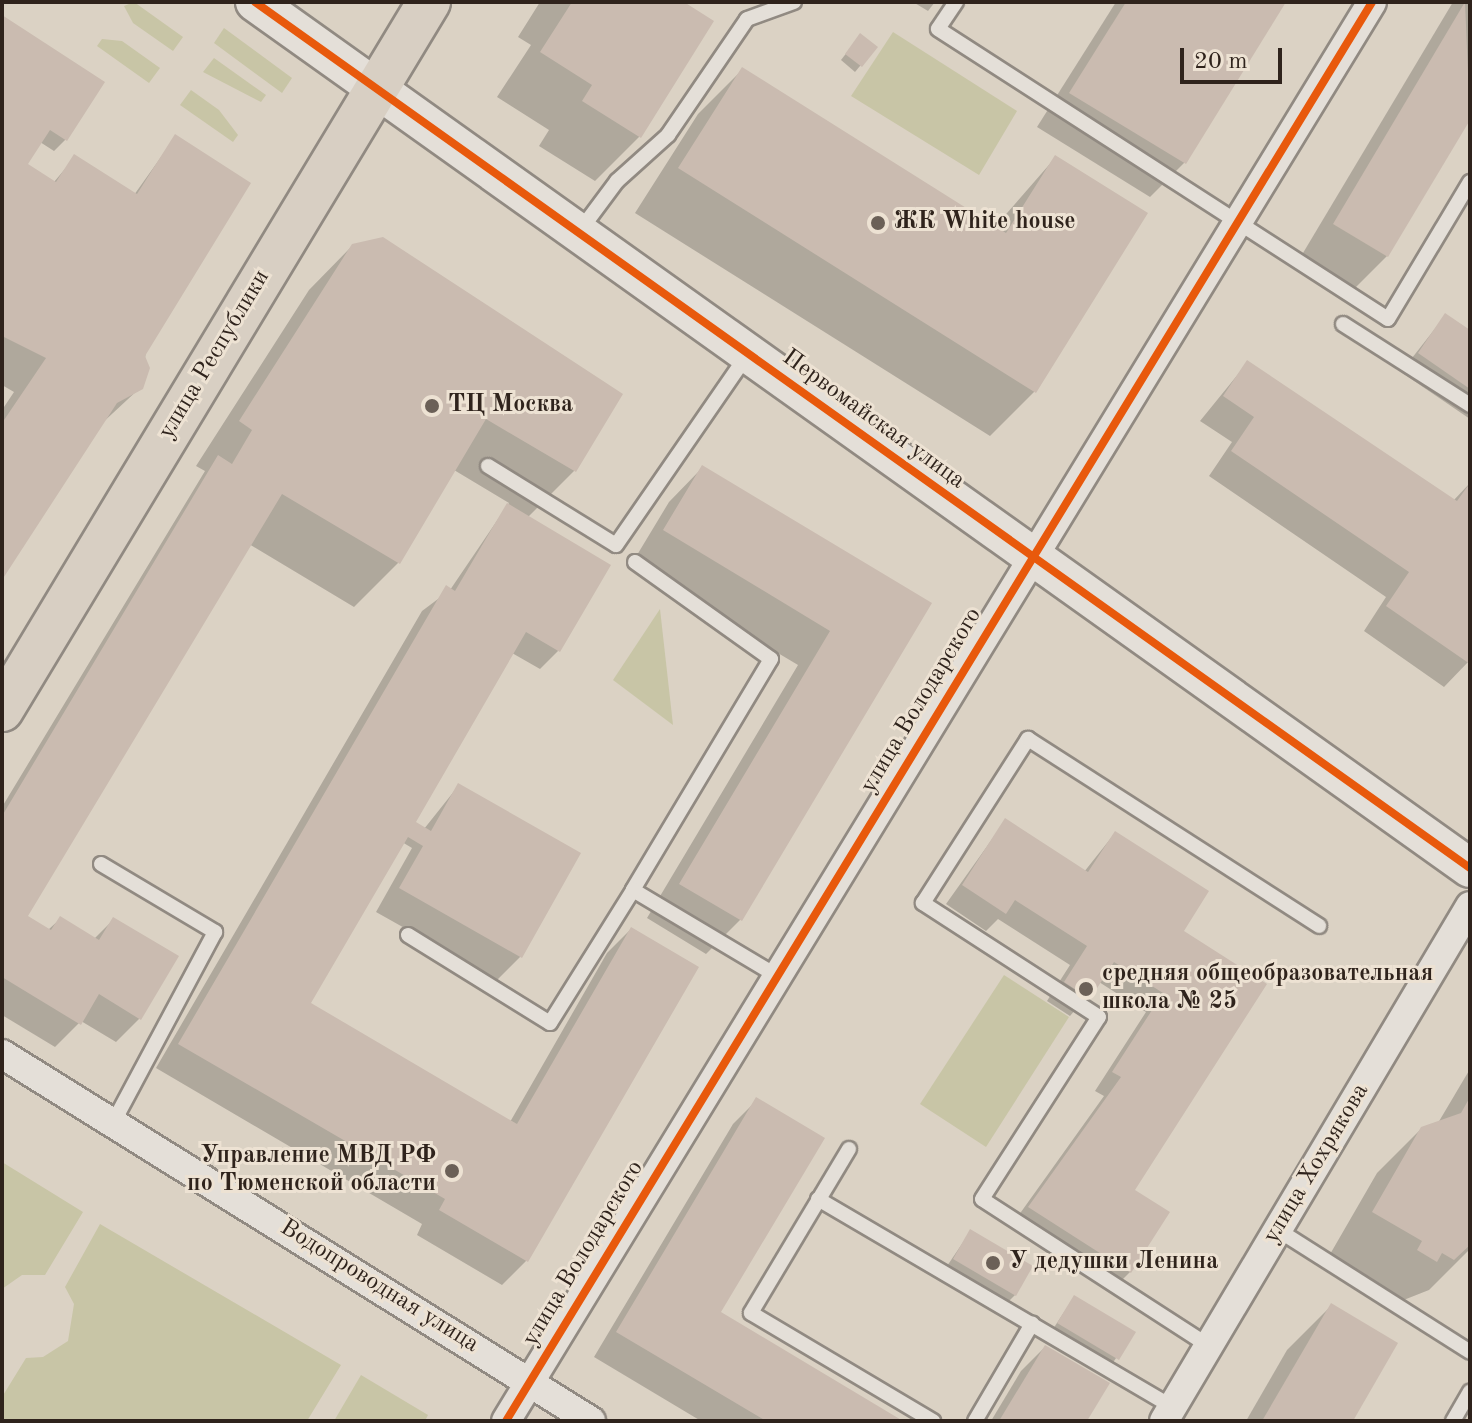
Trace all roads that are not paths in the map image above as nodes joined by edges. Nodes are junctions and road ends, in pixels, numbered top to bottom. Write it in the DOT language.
graph roads {
  1 [pos="255,2"];
  2 [pos="429,2"];
  3 [pos="794,2"];
  4 [pos="956,2"];
  5 [pos="1372,2"];
  6 [pos="377,88"];
  7 [pos="1470,182"];
  8 [pos="1236,221"];
  9 [pos="578,233"];
  10 [pos="1343,324"];
  11 [pos="747,355"];
  12 [pos="1470,405"];
  13 [pos="488,466"];
  14 [pos="1032,558"];
  15 [pos="635,562"];
  16 [pos="2,710"];
  17 [pos="101,864"];
  18 [pos="1470,868"];
  19 [pos="633,890"];
  20 [pos="1470,906"];
  21 [pos="1319,926"];
  22 [pos="408,935"];
  23 [pos="777,976"];
  24 [pos="2,1054"];
  25 [pos="113,1123"];
  26 [pos="849,1149"];
  27 [pos="818,1199"];
  28 [pos="1278,1230"];
  29 [pos="1032,1324"];
  30 [pos="1209,1346"];
  31 [pos="1470,1352"];
  32 [pos="532,1378"];
  33 [pos="1470,1392"];
  34 [pos="1168,1414"];
  35 [pos="506,1421"];
  36 [pos="591,1421"];
  37 [pos="933,1421"];
  38 [pos="975,1421"];
  39 [pos="1453,1421"];
  1 -- 6 [label="street, Первомайская улица"];
  2 -- 6 [label="main road, улица Республики"];
  3 -- 9 [label="lane"];
  4 -- 8 [label="lane"];
  5 -- 8 [label="street, улица Володарского"];
  6 -- 9 [label="street, Первомайская улица"];
  6 -- 16 [label="main road, улица Республики"];
  7 -- 8 [label="lane"];
  8 -- 14 [label="street, улица Володарского"];
  9 -- 11 [label="street, Первомайская улица"];
  10 -- 12 [label="lane"];
  11 -- 13 [label="lane"];
  11 -- 14 [label="street, Первомайская улица"];
  14 -- 18 [label="street, Первомайская улица"];
  14 -- 23 [label="street, улица Володарского"];
  15 -- 19 [label="lane"];
  17 -- 25 [label="lane"];
  19 -- 22 [label="lane"];
  19 -- 23 [label="lane"];
  20 -- 28 [label="street, улица Хохрякова"];
  21 -- 30 [label="lane"];
  23 -- 32 [label="street, улица Володарского"];
  24 -- 25 [label="street, Водопроводная улица"];
  25 -- 32 [label="street, Водопроводная улица"];
  26 -- 27 [label="lane"];
  27 -- 29 [label="lane"];
  27 -- 37 [label="lane"];
  28 -- 30 [label="street, улица Хохрякова"];
  28 -- 31 [label="lane"];
  29 -- 34 [label="lane"];
  29 -- 38 [label="lane"];
  30 -- 34 [label="street, улица Хохрякова"];
  32 -- 35 [label="street, улица Володарского"];
  32 -- 36 [label="street, Водопроводная улица"];
  33 -- 39 [label="lane"];
}
